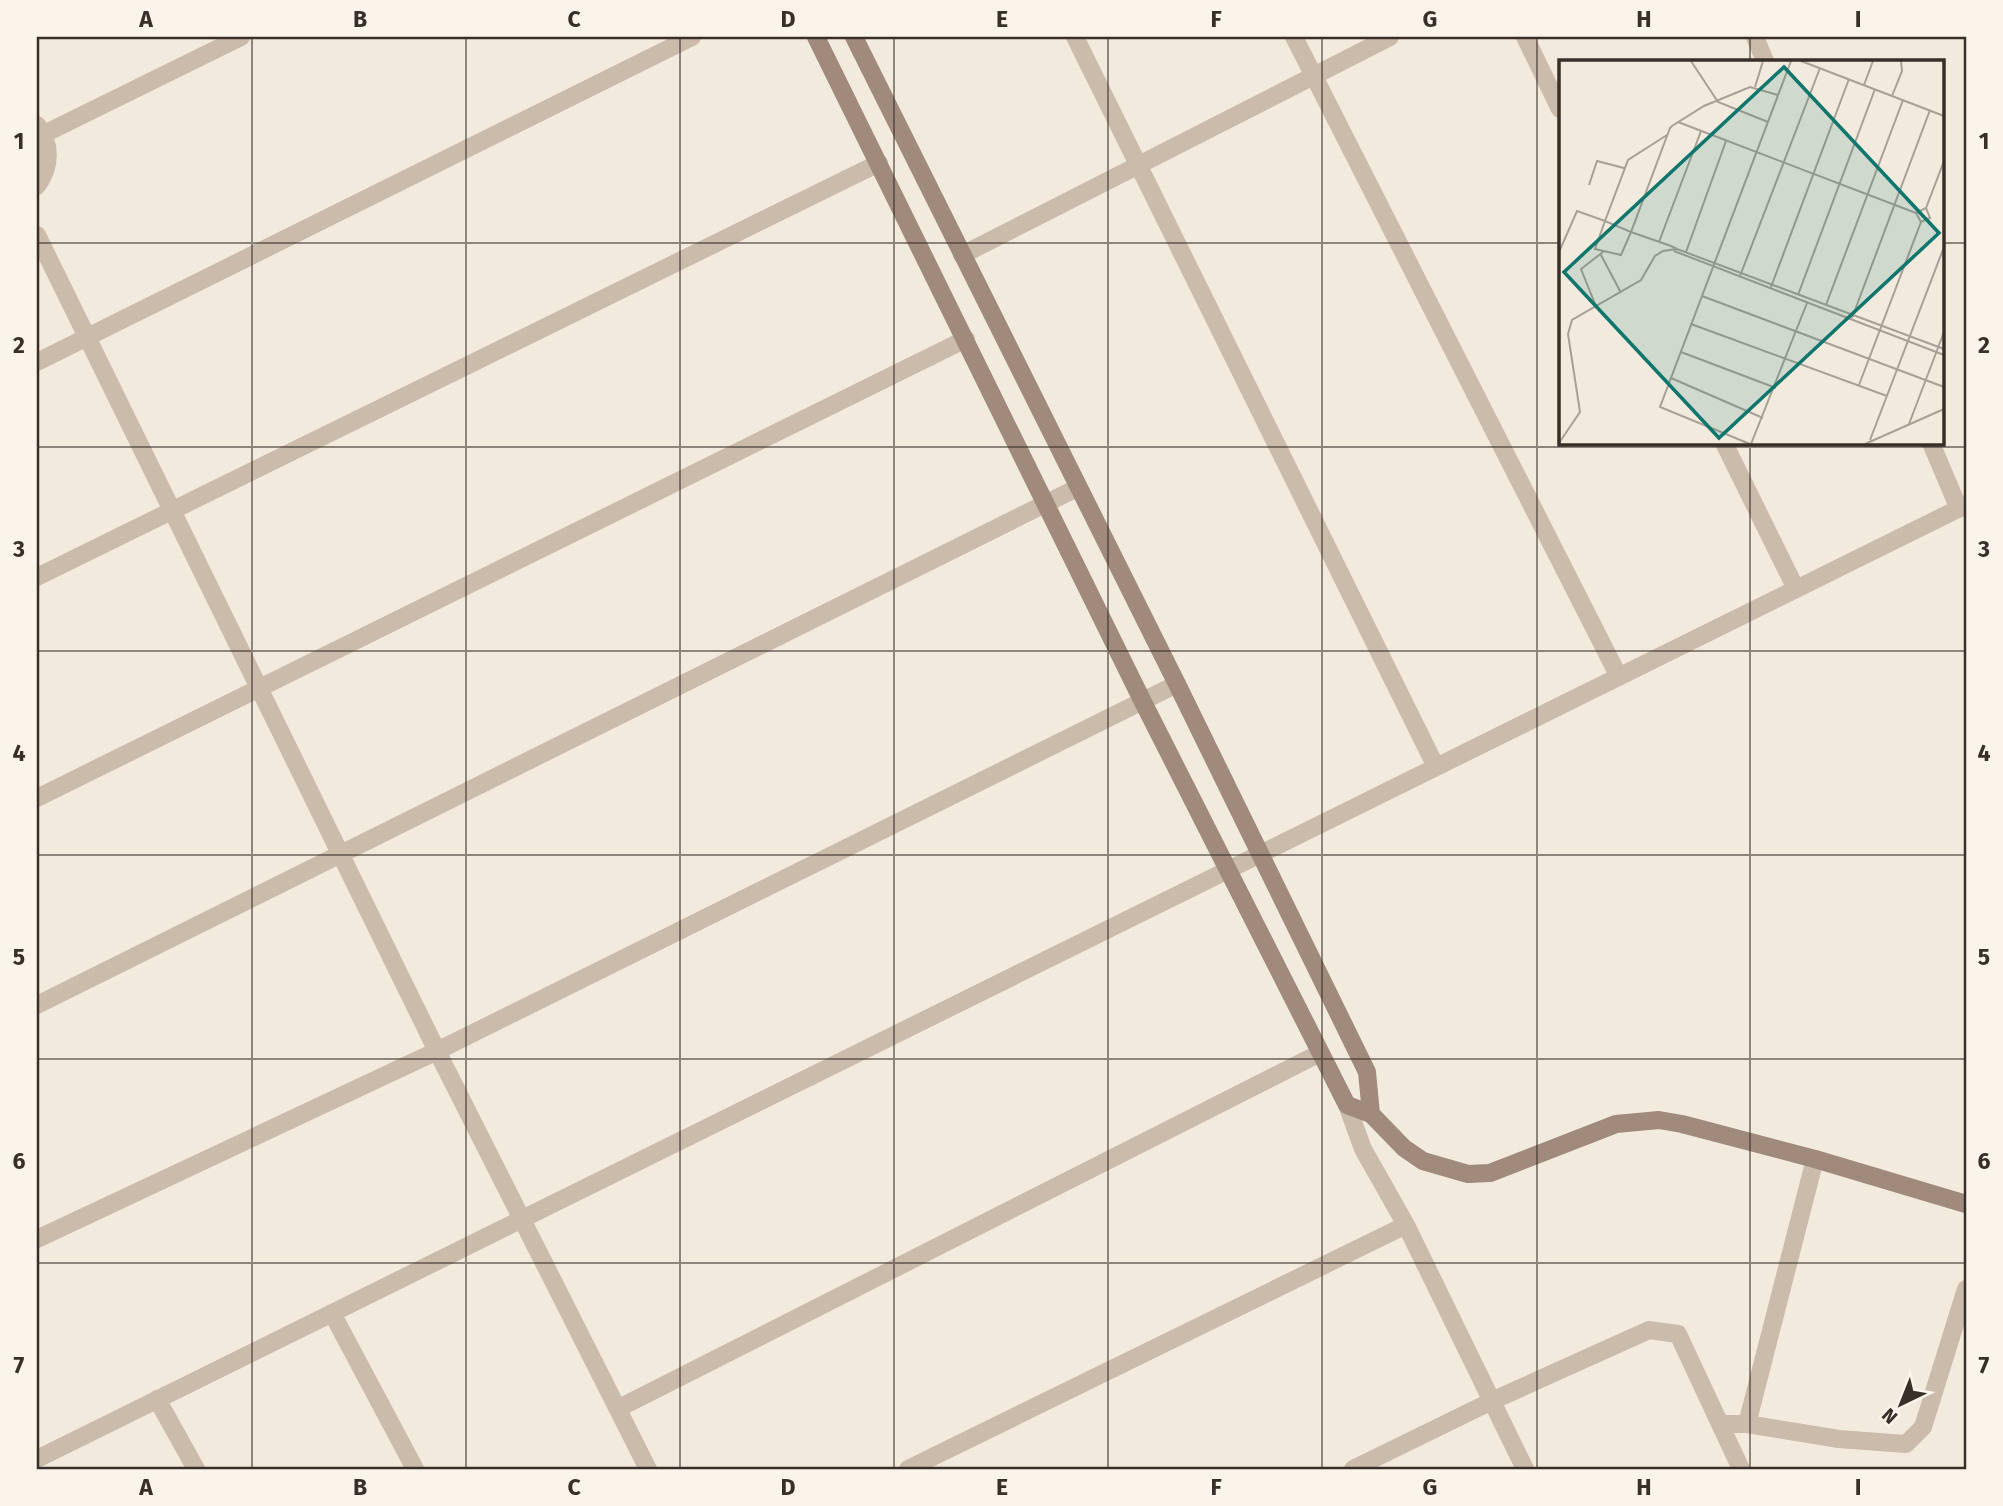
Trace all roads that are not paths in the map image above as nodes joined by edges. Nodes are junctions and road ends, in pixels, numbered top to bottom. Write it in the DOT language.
graph roads {
  1 [pos="241,37"];
  2 [pos="692,37"];
  3 [pos="817,37"];
  4 [pos="854,37"];
  5 [pos="1075,37"];
  6 [pos="1294,37"];
  7 [pos="1390,37"];
  8 [pos="1525,37"];
  9 [pos="1755,37"];
  10 [pos="1766,60"];
  11 [pos="1313,76"];
  12 [pos="1559,107"];
  13 [pos="40,129"];
  14 [pos="879,163"];
  15 [pos="1138,165"];
  16 [pos="37,186"];
  17 [pos="37,234"];
  18 [pos="962,255"];
  19 [pos="87,337"];
  20 [pos="966,339"];
  21 [pos="37,362"];
  22 [pos="1724,444"];
  23 [pos="1932,444"];
  24 [pos="1077,488"];
  25 [pos="1048,503"];
  26 [pos="1963,507"];
  27 [pos="173,510"];
  28 [pos="37,577"];
  29 [pos="1796,589"];
  30 [pos="1619,677"];
  31 [pos="1177,684"];
  32 [pos="261,687"];
  33 [pos="1142,700"];
  34 [pos="1436,767"];
  35 [pos="37,798"];
  36 [pos="343,853"];
  37 [pos="1259,855"];
  38 [pos="1230,869"];
  39 [pos="37,1005"];
  40 [pos="437,1051"];
  41 [pos="1320,1053"];
  42 [pos="1347,1105"];
  43 [pos="1371,1114"];
  44 [pos="1815,1159"];
  45 [pos="1966,1205"];
  46 [pos="523,1219"];
  47 [pos="1406,1225"];
  48 [pos="37,1239"];
  49 [pos="1966,1289"];
  50 [pos="332,1313"];
  51 [pos="157,1399"];
  52 [pos="1494,1400"];
  53 [pos="619,1408"];
  54 [pos="1747,1423"];
  55 [pos="1720,1424"];
  56 [pos="37,1459"];
  57 [pos="196,1469"];
  58 [pos="415,1469"];
  59 [pos="648,1469"];
  60 [pos="908,1469"];
  61 [pos="1353,1469"];
  62 [pos="1525,1469"];
  63 [pos="1741,1469"];
  1 -- 13 [label="street"];
  2 -- 19 [label="street"];
  3 -- 14 [label="street"];
  4 -- 18 [label="street"];
  5 -- 15 [label="street"];
  6 -- 11 [label="street"];
  7 -- 11 [label="street"];
  8 -- 12 [label="street"];
  9 -- 10 [label="street"];
  11 -- 15 [label="street"];
  11 -- 30 [label="street"];
  13 -- 16 [label="street"];
  14 -- 20 [label="street"];
  14 -- 27 [label="street"];
  15 -- 18 [label="street"];
  15 -- 34 [label="street"];
  17 -- 19 [label="street"];
  18 -- 24 [label="street"];
  19 -- 21 [label="street"];
  19 -- 27 [label="street"];
  20 -- 25 [label="street"];
  20 -- 32 [label="street"];
  22 -- 29 [label="street"];
  23 -- 26 [label="street"];
  24 -- 25 [label="street"];
  24 -- 31 [label="street"];
  25 -- 33 [label="street"];
  25 -- 36 [label="street"];
  26 -- 29 [label="street"];
  27 -- 28 [label="street"];
  27 -- 32 [label="street"];
  29 -- 30 [label="street"];
  30 -- 34 [label="street"];
  31 -- 33 [label="street"];
  31 -- 37 [label="street"];
  32 -- 35 [label="street"];
  32 -- 36 [label="street"];
  33 -- 38 [label="street"];
  33 -- 40 [label="street"];
  34 -- 37 [label="street"];
  36 -- 39 [label="street"];
  36 -- 40 [label="street"];
  37 -- 38 [label="street"];
  37 -- 43 [label="street"];
  38 -- 41 [label="street"];
  38 -- 46 [label="street"];
  40 -- 46 [label="street"];
  40 -- 48 [label="street"];
  41 -- 42 [label="street"];
  41 -- 53 [label="street"];
  42 -- 43 [label="street"];
  42 -- 47 [label="street"];
  43 -- 44 [label="street"];
  44 -- 45 [label="street"];
  44 -- 54 [label="street"];
  46 -- 50 [label="street"];
  46 -- 53 [label="street"];
  47 -- 52 [label="street"];
  47 -- 60 [label="street"];
  49 -- 54 [label="street"];
  50 -- 51 [label="street"];
  50 -- 58 [label="street"];
  51 -- 56 [label="street"];
  51 -- 57 [label="street"];
  52 -- 55 [label="street"];
  52 -- 61 [label="street"];
  52 -- 62 [label="street"];
  53 -- 59 [label="street"];
  54 -- 55 [label="street"];
  55 -- 63 [label="street"];
}
